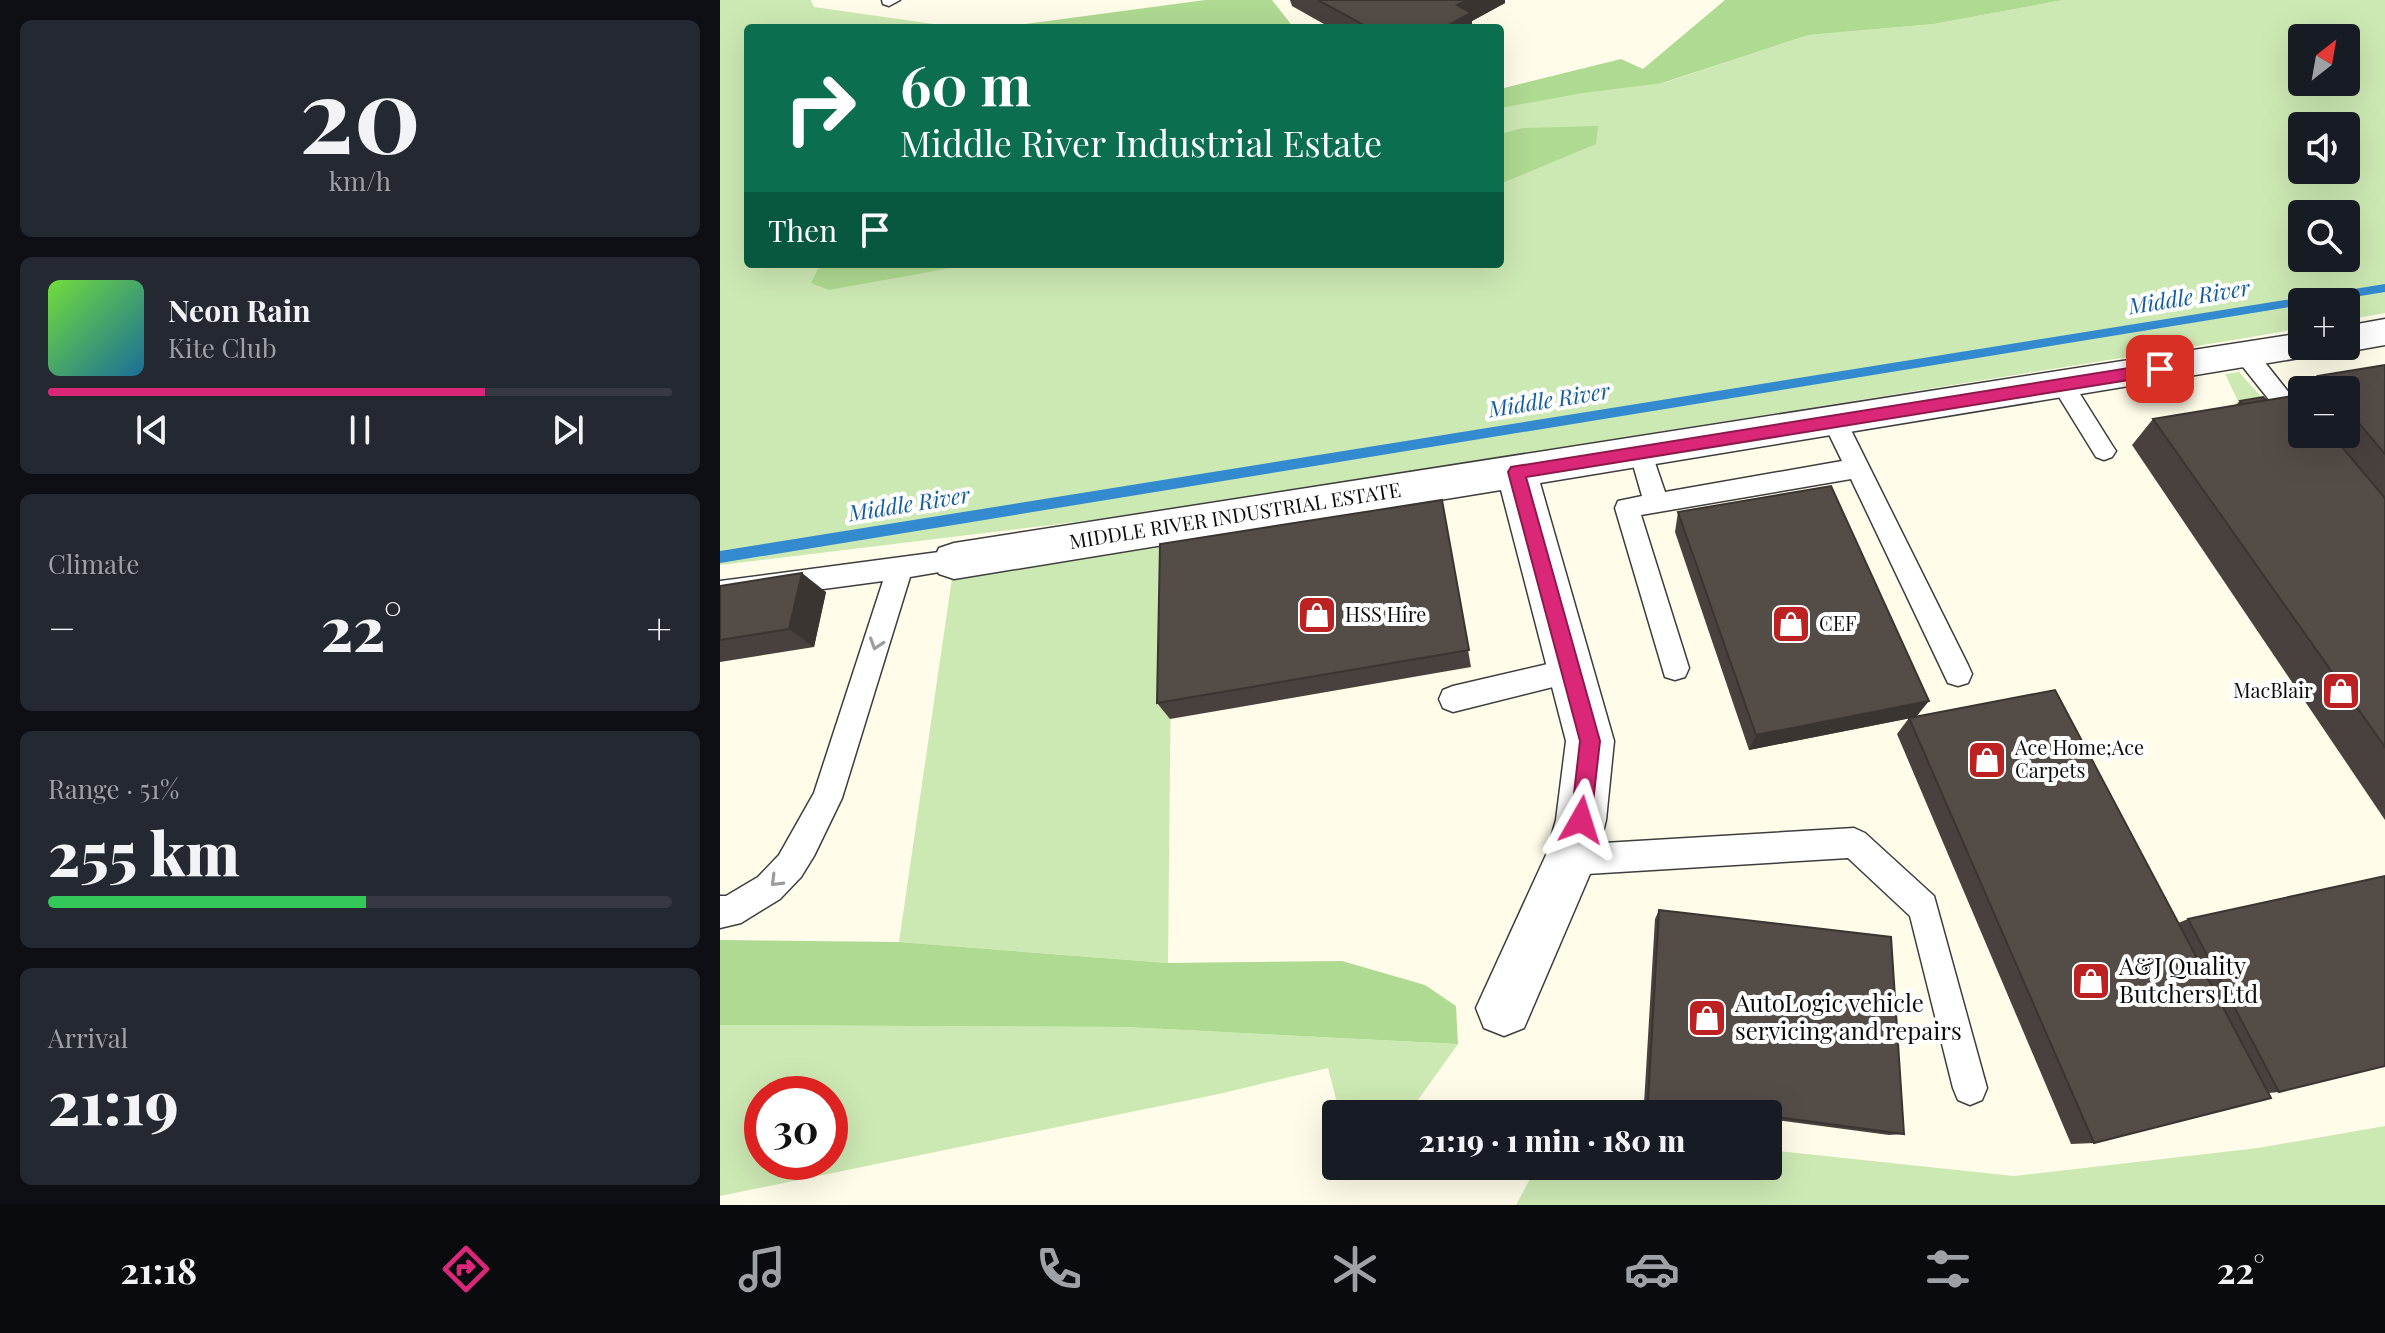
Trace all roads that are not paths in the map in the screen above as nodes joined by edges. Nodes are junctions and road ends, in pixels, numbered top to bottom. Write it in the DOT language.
graph roads {
  1 [pos="2385,332"];
  2 [pos="2360,336"];
  3 [pos="2288,349"];
  4 [pos="2247,356"];
  5 [pos="2062,384"];
  6 [pos="2288,407"];
  7 [pos="1835,422"];
  8 [pos="1641,451"];
  9 [pos="2104,451"];
  10 [pos="1858,468"];
  11 [pos="1517,472"];
  12 [pos="1656,503"];
  13 [pos="954,561"];
  14 [pos="900,569"];
  15 [pos="720,592"];
  16 [pos="1675,668"];
  17 [pos="1573,670"];
  18 [pos="1958,674"];
  19 [pos="1453,699"];
  20 [pos="1570,860"];
  21 [pos="720,912"];
  22 [pos="1504,1008"];
  23 [pos="1970,1088"];
  1 -- 2 [label="street"];
  3 -- 4 [label="street, MIDDLE RIVER INDUSTRIAL ESTATE"];
  4 -- 5 [label="street, MIDDLE RIVER INDUSTRIAL ESTATE"];
  4 -- 6 [label="lane"];
  5 -- 7 [label="street, MIDDLE RIVER INDUSTRIAL ESTATE"];
  5 -- 9 [label="lane"];
  7 -- 8 [label="street, MIDDLE RIVER INDUSTRIAL ESTATE"];
  7 -- 10 [label="lane"];
  8 -- 11 [label="street, MIDDLE RIVER INDUSTRIAL ESTATE"];
  8 -- 12 [label="lane"];
  10 -- 12 [label="lane"];
  10 -- 18 [label="lane"];
  11 -- 13 [label="street, MIDDLE RIVER INDUSTRIAL ESTATE"];
  11 -- 17 [label="street"];
  12 -- 16 [label="lane"];
  13 -- 14 [label="lane"];
  14 -- 15 [label="lane"];
  14 -- 21 [label="lane, one-way"];
  17 -- 19 [label="lane"];
  17 -- 20 [label="street"];
  20 -- 22 [label="street"];
  20 -- 23 [label="lane"];
}
